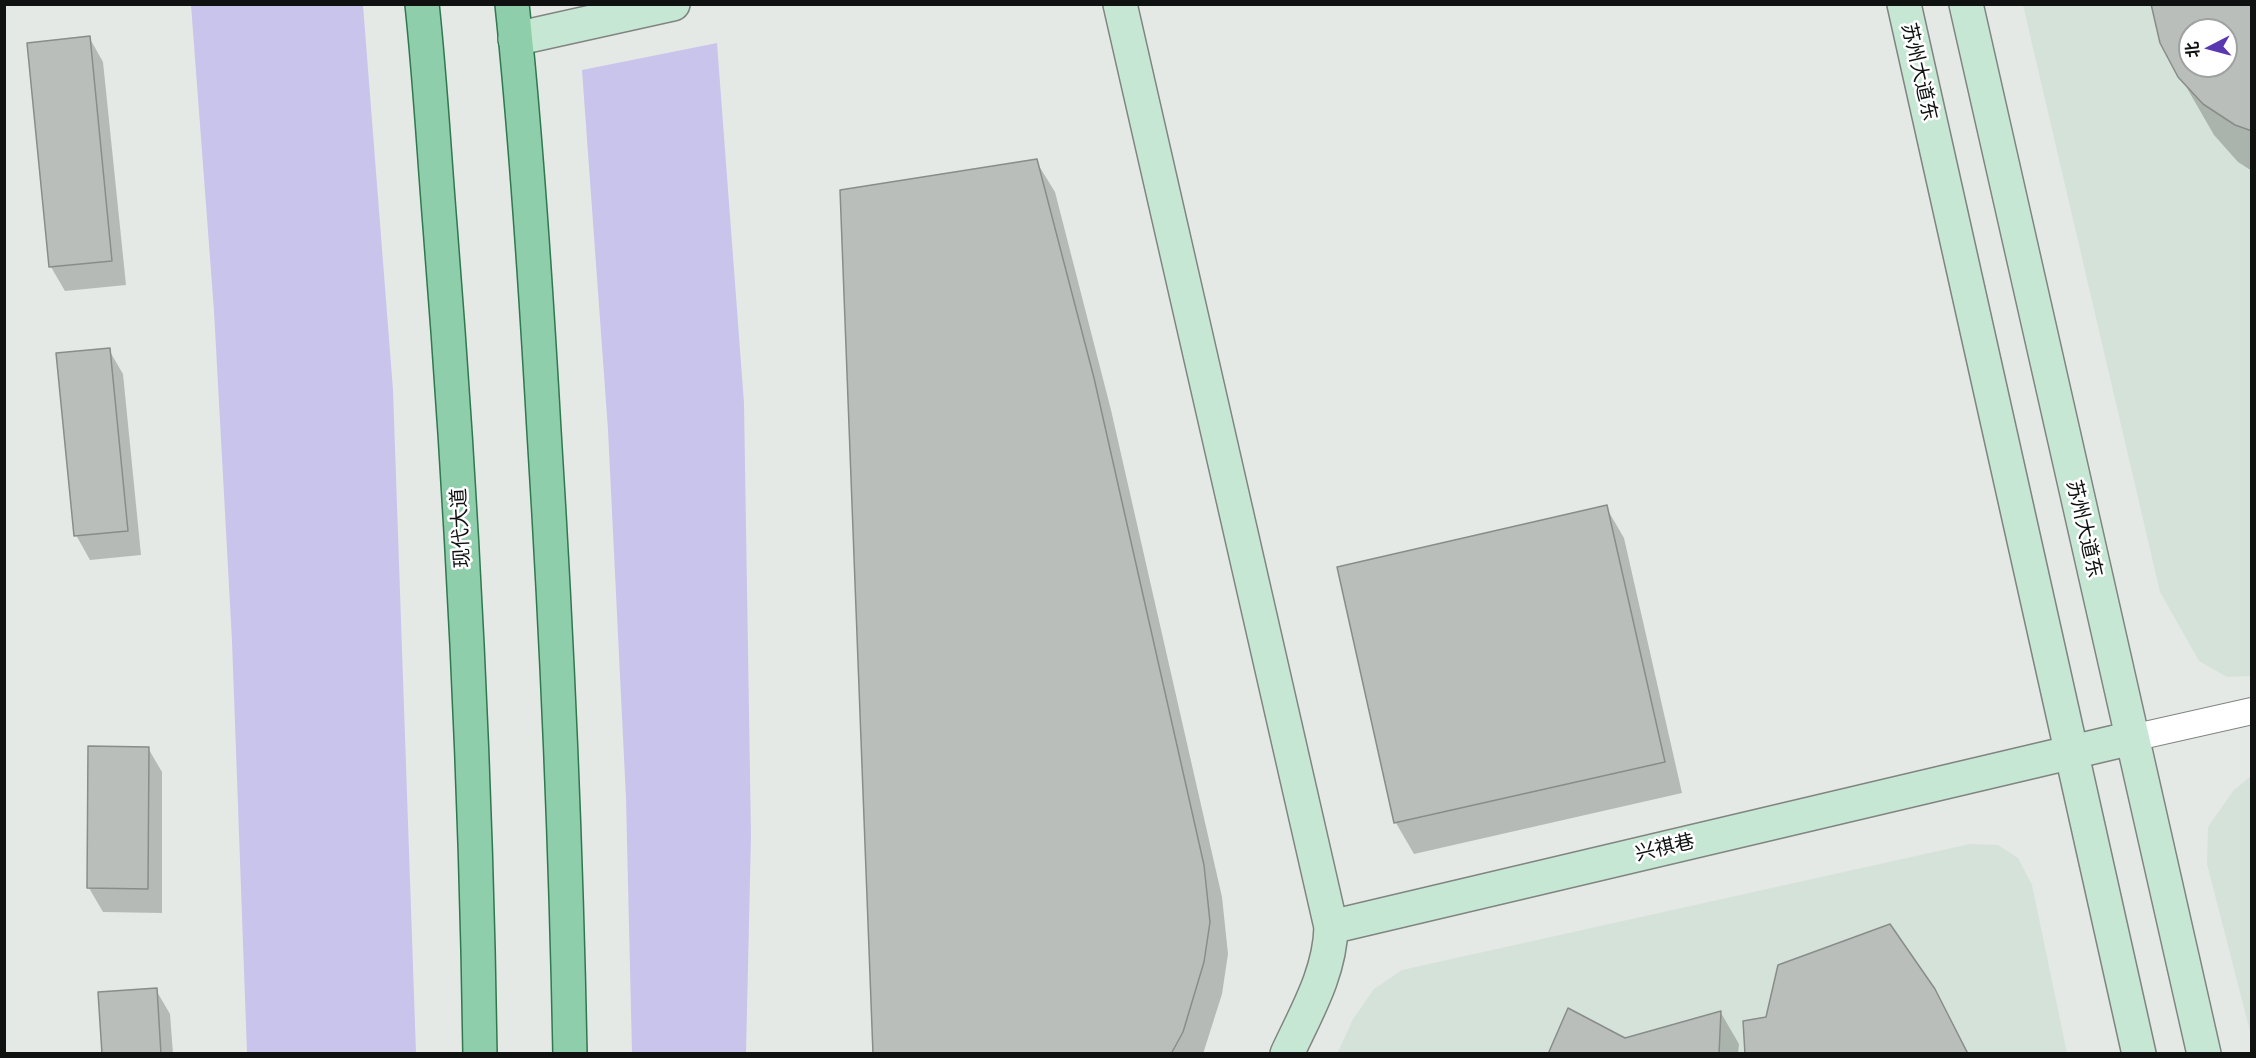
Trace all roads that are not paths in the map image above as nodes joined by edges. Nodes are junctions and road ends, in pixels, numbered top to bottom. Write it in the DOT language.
graph roads {
  1 [pos="422,4"];
  2 [pos="512,4"];
  3 [pos="673,4"];
  4 [pos="1120,4"];
  5 [pos="1904,4"];
  6 [pos="1966,4"];
  7 [pos="516,39"];
  8 [pos="2252,711"];
  9 [pos="2132,738"];
  10 [pos="2072,752"];
  11 [pos="1330,927"];
  12 [pos="480,1053"];
  13 [pos="570,1053"];
  14 [pos="1287,1053"];
  15 [pos="2139,1053"];
  16 [pos="2204,1053"];
  1 -- 12 [label="main road, 现代大道"];
  2 -- 7 [label="main road"];
  3 -- 7 [label="main road"];
  4 -- 11 [label="main road"];
  5 -- 10 [label="main road, 苏州大道东"];
  6 -- 9 [label="main road, 苏州大道东"];
  7 -- 13 [label="main road"];
  8 -- 9 [label="street"];
  9 -- 10 [label="main road, 兴祺巷"];
  9 -- 16 [label="main road, 苏州大道东"];
  10 -- 11 [label="main road, 兴祺巷"];
  10 -- 15 [label="main road, 苏州大道东"];
  11 -- 14 [label="main road"];
}
